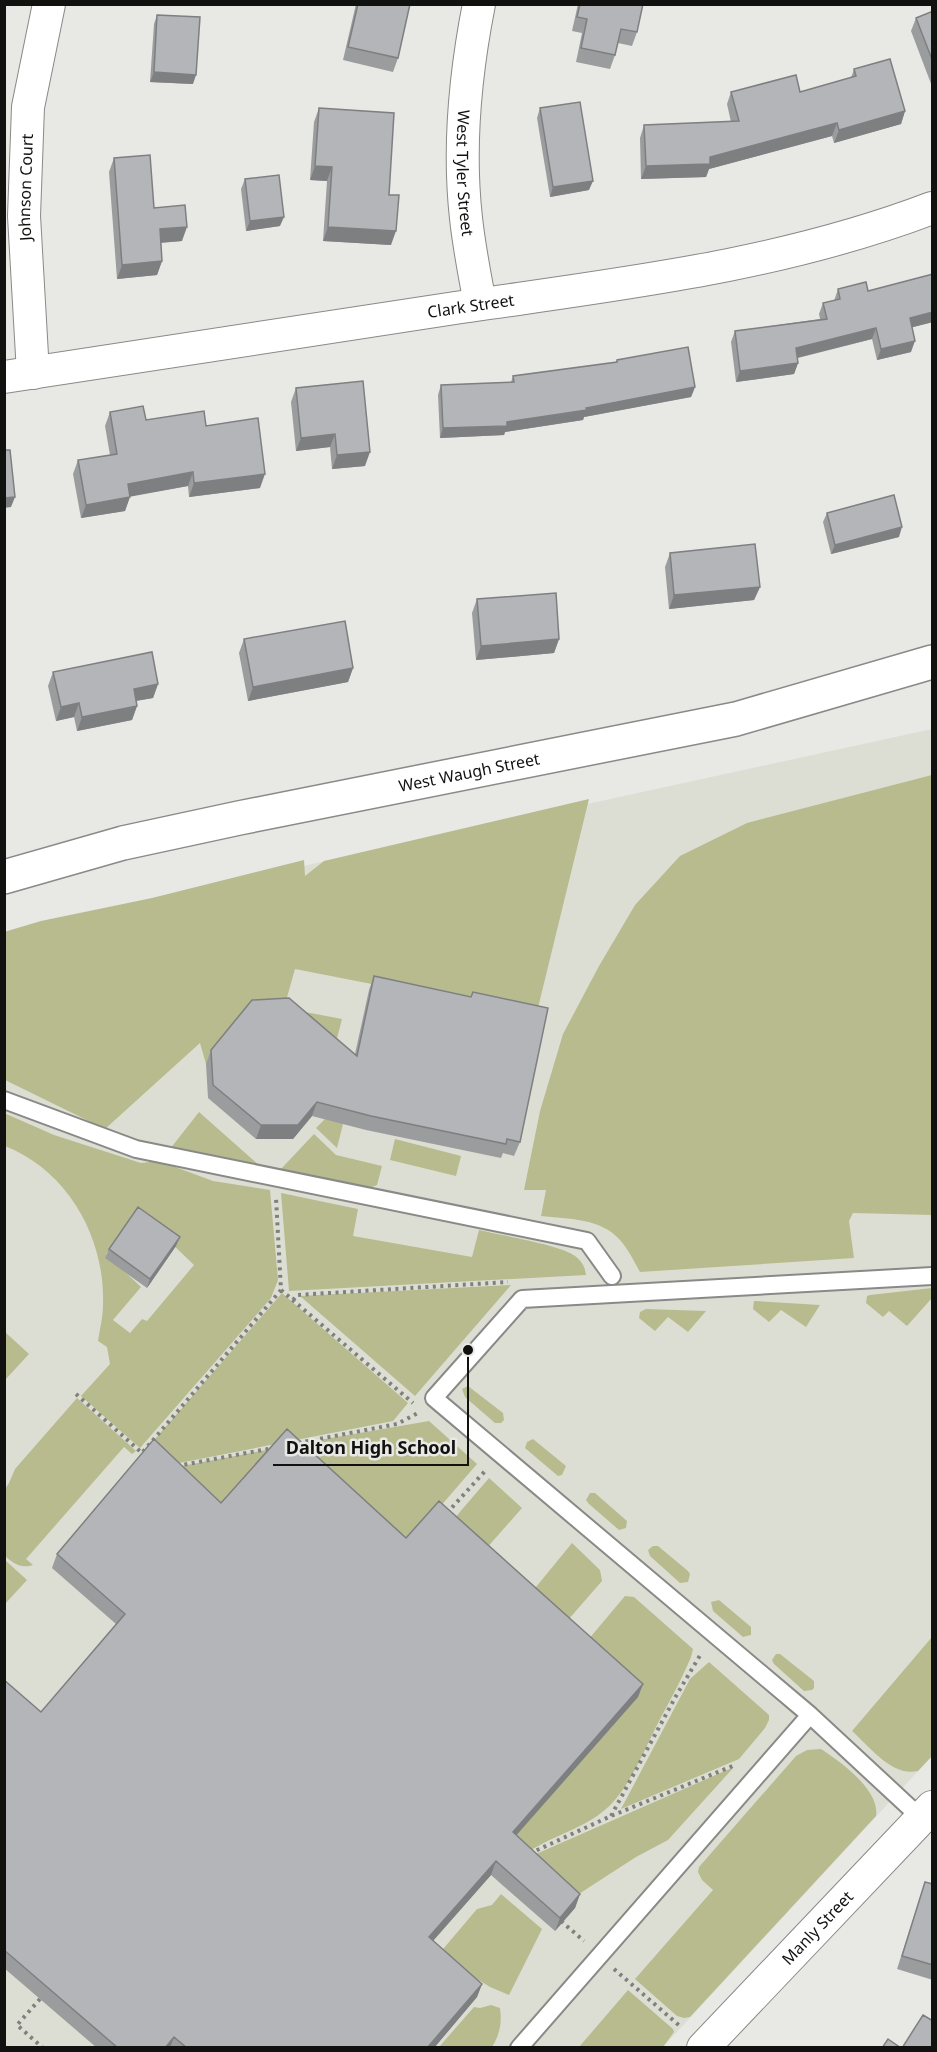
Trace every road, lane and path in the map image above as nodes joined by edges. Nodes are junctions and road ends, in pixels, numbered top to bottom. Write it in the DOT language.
graph roads {
  1 [pos="49,4"];
  2 [pos="479,4"];
  3 [pos="933,208"];
  4 [pos="480,304"];
  5 [pos="19,375"];
  6 [pos="933,662"];
  7 [pos="4,877"];
  8 [pos="4,1100"];
  9 [pos="276,1196"];
  10 [pos="933,1275"];
  11 [pos="612,1276"];
  12 [pos="281,1290"];
  13 [pos="76,1394"];
  14 [pos="295,1443"];
  15 [pos="284,1446"];
  16 [pos="171,1467"];
  17 [pos="489,1467"];
  18 [pos="443,1518"];
  19 [pos="710,1659"];
  20 [pos="810,1715"];
  21 [pos="742,1762"];
  22 [pos="927,1813"];
  23 [pos="611,1816"];
  24 [pos="530,1857"];
  25 [pos="557,1917"];
  26 [pos="600,1955"];
  27 [pos="40,1999"];
  28 [pos="692,2038"];
  29 [pos="44,2048"];
  30 [pos="519,2048"];
  1 -- 5 [label="street, Johnson Court"];
  2 -- 4 [label="street, West Tyler Street"];
  3 -- 4 [label="street, Clark Street"];
  4 -- 5 [label="street, Clark Street"];
  6 -- 7 [label="street, West Waugh Street"];
  8 -- 11 [label="lane"];
  9 -- 12 [label="path"];
  10 -- 20 [label="lane"];
  12 -- 13 [label="path"];
  12 -- 14 [label="path"];
  15 -- 16 [label="path"];
  17 -- 18 [label="path"];
  19 -- 23 [label="path"];
  20 -- 22 [label="lane"];
  20 -- 26 [label="lane"];
  21 -- 23 [label="path"];
  22 -- 28 [label="street, Manly Street"];
  23 -- 24 [label="path"];
  25 -- 26 [label="path"];
  26 -- 28 [label="path"];
  26 -- 30 [label="lane"];
  27 -- 29 [label="path"];
}
